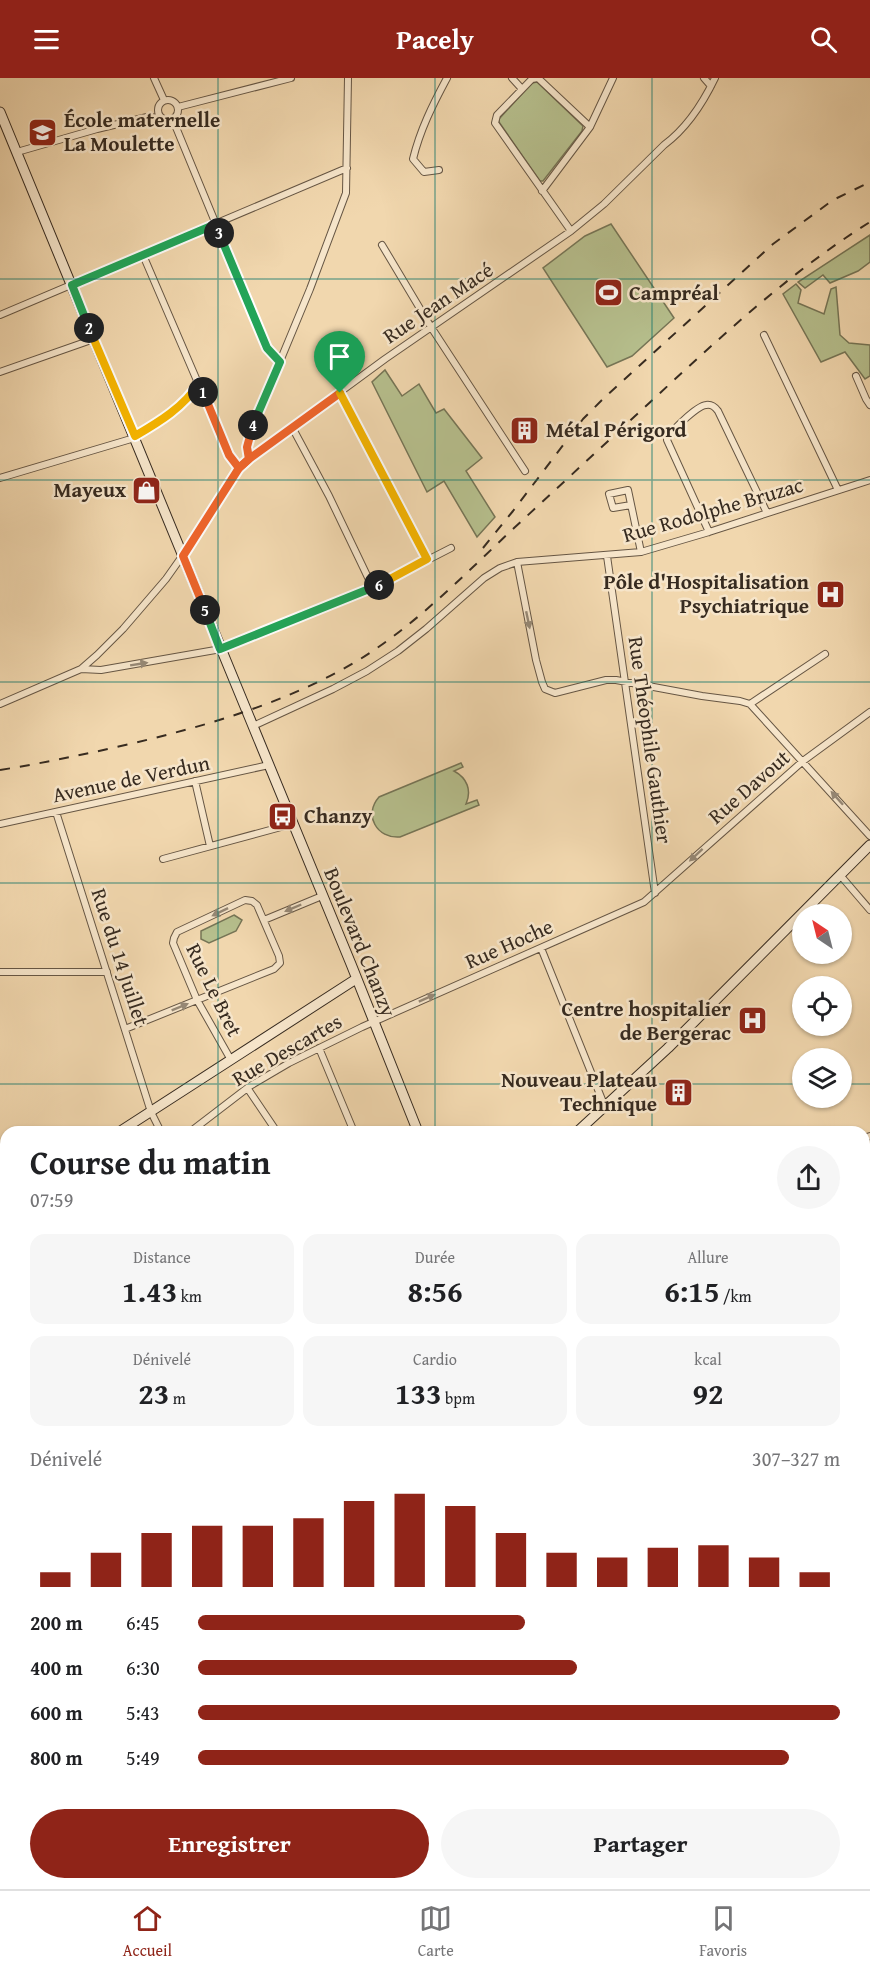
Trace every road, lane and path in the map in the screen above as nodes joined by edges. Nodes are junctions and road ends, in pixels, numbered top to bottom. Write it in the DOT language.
graph roads {
  1 [pos="154,78"];
  2 [pos="291,78"];
  3 [pos="348,78"];
  4 [pos="447,78"];
  5 [pos="512,78"];
  6 [pos="613,78"];
  7 [pos="704,78"];
  8 [pos="715,78"];
  9 [pos="711,86"];
  10 [pos="522,90"];
  11 [pos="164,100"];
  12 [pos="178,107"];
  13 [pos="0,112"];
  14 [pos="162,118"];
  15 [pos="173,120"];
  16 [pos="590,128"];
  17 [pos="16,152"];
  18 [pos="347,168"];
  19 [pos="439,170"];
  20 [pos="542,191"];
  21 [pos="216,224"];
  22 [pos="571,231"];
  23 [pos="382,246"];
  24 [pos="143,255"];
  25 [pos="72,285"];
  26 [pos="0,315"];
  27 [pos="431,327"];
  28 [pos="764,335"];
  29 [pos="94,339"];
  30 [pos="280,362"];
  31 [pos="0,372"];
  32 [pos="856,376"];
  33 [pos="199,383"];
  34 [pos="340,393"];
  35 [pos="870,405"];
  36 [pos="292,427"];
  37 [pos="135,436"];
  38 [pos="249,459"];
  39 [pos="239,468"];
  40 [pos="525,471"];
  41 [pos="0,478"];
  42 [pos="870,480"];
  43 [pos="838,490"];
  44 [pos="631,505"];
  45 [pos="767,513"];
  46 [pos="709,532"];
  47 [pos="451,548"];
  48 [pos="641,552"];
  49 [pos="183,556"];
  50 [pos="607,556"];
  51 [pos="427,559"];
  52 [pos="517,562"];
  53 [pos="373,588"];
  54 [pos="220,649"];
  55 [pos="825,654"];
  56 [pos="81,669"];
  57 [pos="624,683"];
  58 [pos="0,704"];
  59 [pos="750,704"];
  60 [pos="870,712"];
  61 [pos="253,726"];
  62 [pos="803,761"];
  63 [pos="269,765"];
  64 [pos="195,781"];
  65 [pos="56,812"];
  66 [pos="0,824"];
  67 [pos="292,824"];
  68 [pos="870,836"];
  69 [pos="870,845"];
  70 [pos="210,846"];
  71 [pos="163,858"];
  72 [pos="840,875"];
  73 [pos="655,893"];
  74 [pos="322,896"];
  75 [pos="870,910"];
  76 [pos="264,920"];
  77 [pos="541,948"];
  78 [pos="0,972"];
  79 [pos="107,972"];
  80 [pos="356,979"];
  81 [pos="196,1000"];
  82 [pos="374,1022"];
  83 [pos="125,1029"];
  84 [pos="319,1048"];
  85 [pos="231,1060"];
  86 [pos="248,1089"];
  87 [pos="605,1107"];
  88 [pos="152,1112"];
  89 [pos="129,1126"];
  90 [pos="158,1126"];
  91 [pos="198,1126"];
  92 [pos="273,1126"];
  93 [pos="352,1126"];
  94 [pos="416,1126"];
  95 [pos="584,1126"];
  1 -- 11 [label="street"];
  2 -- 12 [label="street"];
  3 -- 18 [label="street"];
  4 -- 19 [label="street"];
  5 -- 10 [label="street"];
  6 -- 16 [label="street"];
  7 -- 9 [label="street"];
  8 -- 9 [label="street, Rue Jean Macé"];
  9 -- 22 [label="street, Rue Jean Macé"];
  10 -- 16 [label="street"];
  10 -- 20 [label="street"];
  11 -- 12 [label="street"];
  11 -- 14 [label="street"];
  12 -- 15 [label="street"];
  13 -- 17 [label="main road, Boulevard Chanzy"];
  14 -- 15 [label="street"];
  14 -- 17 [label="street"];
  15 -- 21 [label="street"];
  16 -- 20 [label="street"];
  17 -- 25 [label="main road, Boulevard Chanzy"];
  18 -- 21 [label="street"];
  18 -- 30 [label="street"];
  20 -- 22 [label="street"];
  21 -- 24 [label="street"];
  21 -- 30 [label="street"];
  22 -- 27 [label="street, Rue Jean Macé"];
  23 -- 27 [label="street"];
  24 -- 25 [label="street"];
  24 -- 33 [label="street"];
  25 -- 26 [label="street"];
  25 -- 29 [label="main road, Boulevard Chanzy"];
  27 -- 34 [label="street, Rue Jean Macé"];
  27 -- 40 [label="street"];
  28 -- 43 [label="street"];
  29 -- 31 [label="street"];
  29 -- 37 [label="main road, Boulevard Chanzy"];
  30 -- 38 [label="street"];
  32 -- 35 [label="street"];
  33 -- 37 [label="street"];
  33 -- 39 [label="street"];
  34 -- 36 [label="street, Rue Jean Macé"];
  34 -- 51 [label="street"];
  36 -- 38 [label="street, Rue Jean Macé"];
  36 -- 53 [label="street"];
  37 -- 41 [label="street"];
  37 -- 49 [label="main road, Boulevard Chanzy"];
  38 -- 39 [label="street, Rue Jean Macé"];
  39 -- 49 [label="street, Rue Jean Macé"];
  42 -- 43 [label="street, Rue Rodolphe Bruzac"];
  43 -- 45 [label="street, Rue Rodolphe Bruzac"];
  44 -- 48 [label="street"];
  45 -- 46 [label="street, Rue Rodolphe Bruzac"];
  45 -- 46 [label="street"];
  46 -- 48 [label="street, Rue Rodolphe Bruzac"];
  47 -- 51 [label="street"];
  48 -- 50 [label="street, Rue Rodolphe Bruzac"];
  49 -- 54 [label="main road, Boulevard Chanzy"];
  49 -- 56 [label="street, Rue Jean Macé"];
  50 -- 52 [label="street, Rue Rodolphe Bruzac"];
  50 -- 57 [label="street, Rue Théophile Gauthier"];
  51 -- 53 [label="street"];
  52 -- 57 [label="street, one-way"];
  52 -- 61 [label="street, Rue Rodolphe Bruzac"];
  53 -- 54 [label="street"];
  56 -- 54 [label="street, one-way"];
  54 -- 61 [label="main road, Boulevard Chanzy"];
  55 -- 59 [label="street"];
  56 -- 58 [label="street"];
  57 -- 59 [label="street"];
  57 -- 73 [label="street, Rue Théophile Gauthier"];
  59 -- 62 [label="street"];
  60 -- 62 [label="street, Rue Davout"];
  61 -- 63 [label="main road, Boulevard Chanzy"];
  68 -- 62 [label="street, one-way"];
  62 -- 73 [label="street, Rue Davout, one-way"];
  63 -- 64 [label="street, Avenue de Verdun"];
  63 -- 67 [label="main road, Boulevard Chanzy"];
  64 -- 65 [label="street, Avenue de Verdun"];
  64 -- 70 [label="street"];
  65 -- 66 [label="street, Avenue de Verdun"];
  65 -- 79 [label="street, Rue du 14 Juillet"];
  67 -- 70 [label="street"];
  67 -- 74 [label="main road, Boulevard Chanzy"];
  69 -- 72 [label="main road"];
  70 -- 71 [label="street"];
  72 -- 75 [label="street"];
  72 -- 87 [label="main road"];
  73 -- 77 [label="street, Rue Hoche"];
  74 -- 76 [label="street, one-way"];
  74 -- 80 [label="main road, Boulevard Chanzy"];
  76 -- 81 [label="street"];
  76 -- 81 [label="street, Rue Le Bret, one-way"];
  82 -- 77 [label="street, Rue Hoche, one-way"];
  77 -- 87 [label="street"];
  78 -- 79 [label="street"];
  79 -- 83 [label="street, Rue du 14 Juillet"];
  80 -- 82 [label="main road, Boulevard Chanzy"];
  80 -- 85 [label="main road"];
  83 -- 81 [label="street, one-way"];
  81 -- 85 [label="street, Rue Le Bret"];
  82 -- 84 [label="street, Rue Descartes"];
  82 -- 94 [label="main road, Boulevard Chanzy"];
  83 -- 88 [label="street, Rue du 14 Juillet"];
  84 -- 86 [label="street, Rue Descartes"];
  84 -- 93 [label="street"];
  85 -- 88 [label="main road"];
  86 -- 91 [label="street, Rue Descartes"];
  86 -- 92 [label="street"];
  87 -- 95 [label="main road"];
  88 -- 89 [label="main road"];
  88 -- 90 [label="street, Rue du 14 Juillet"];
}
